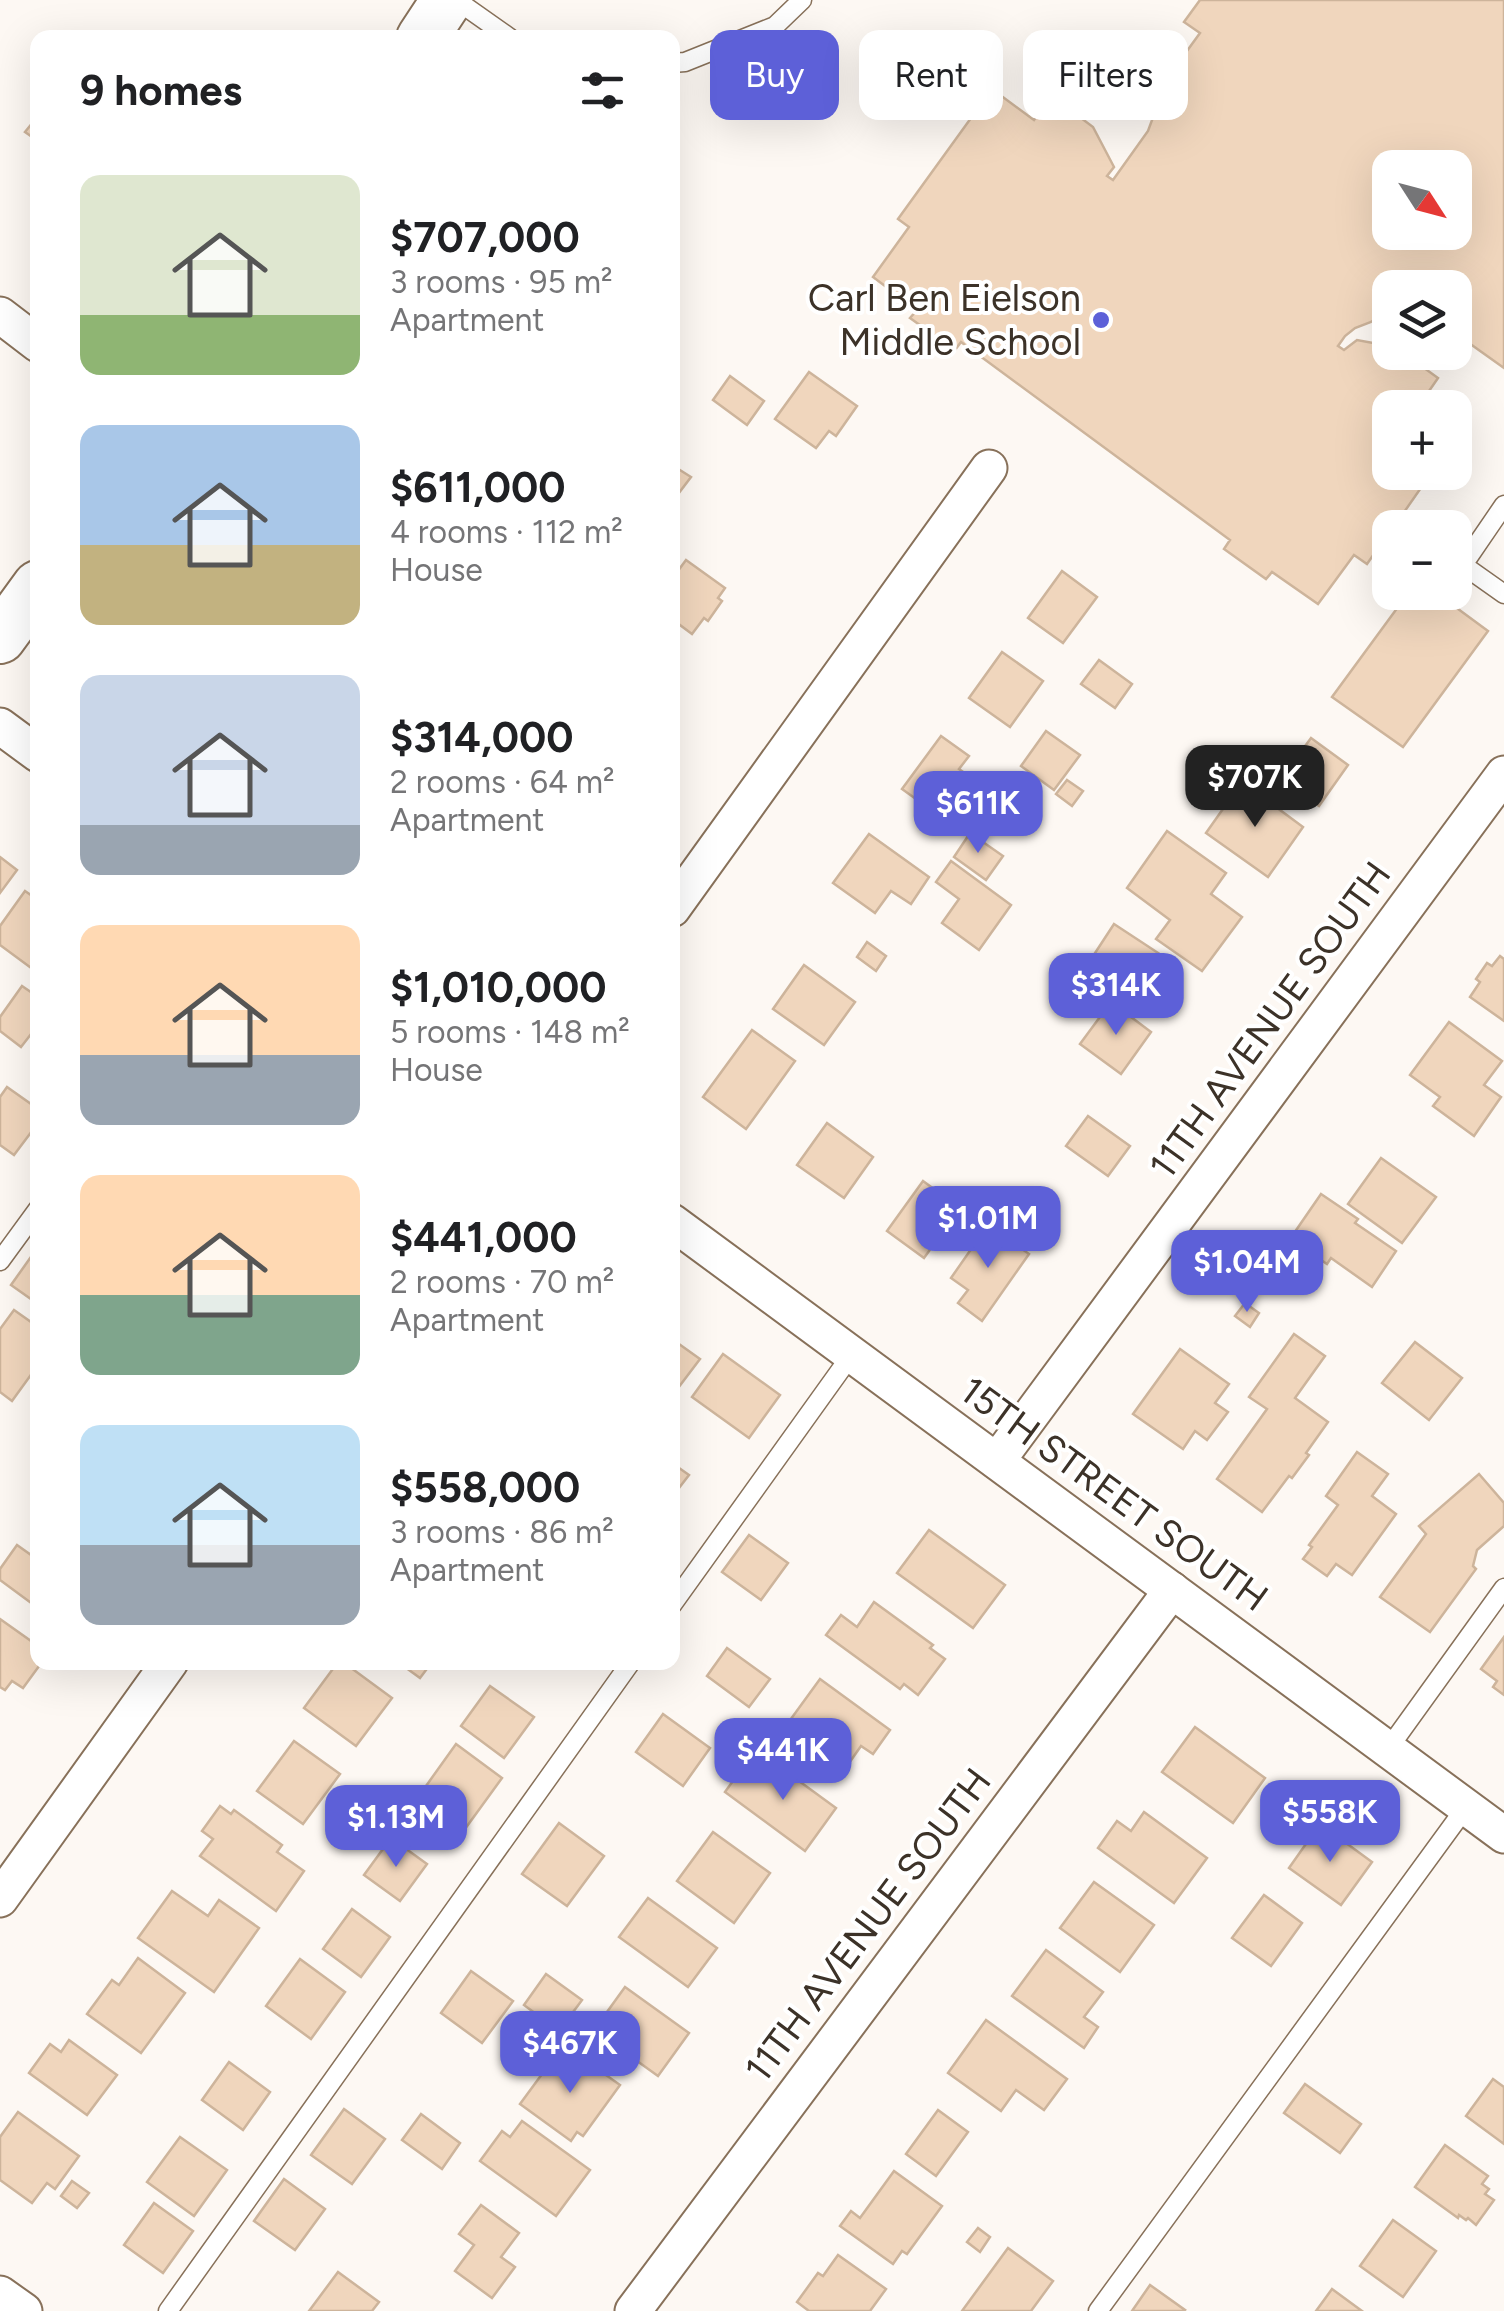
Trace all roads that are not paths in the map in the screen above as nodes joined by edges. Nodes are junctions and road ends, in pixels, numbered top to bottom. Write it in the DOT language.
graph roads {
  1 [pos="448,0"];
  2 [pos="456,0"];
  3 [pos="802,0"];
  4 [pos="427,30"];
  5 [pos="499,30"];
  6 [pos="680,62"];
  7 [pos="0,315"];
  8 [pos="30,338"];
  9 [pos="989,468"];
  10 [pos="1504,505"];
  11 [pos="1504,594"];
  12 [pos="30,597"];
  13 [pos="0,638"];
  14 [pos="0,726"];
  15 [pos="30,748"];
  16 [pos="1504,774"];
  17 [pos="680,898"];
  18 [pos="30,1220"];
  19 [pos="680,1228"];
  20 [pos="0,1262"];
  21 [pos="852,1354"];
  22 [pos="997,1461"];
  23 [pos="1504,1588"];
  24 [pos="1172,1590"];
  25 [pos="680,1594"];
  26 [pos="164,1670"];
  27 [pos="626,1670"];
  28 [pos="1388,1748"];
  29 [pos="1466,1807"];
  30 [pos="1504,1835"];
  31 [pos="0,1899"];
  32 [pos="0,2294"];
  33 [pos="24,2311"];
  34 [pos="168,2311"];
  35 [pos="634,2311"];
  36 [pos="1098,2311"];
  1 -- 4 [label="main road"];
  2 -- 5 [label="lane"];
  3 -- 6 [label="lane"];
  7 -- 8 [label="street"];
  9 -- 17 [label="street"];
  10 -- 11 [label="lane"];
  12 -- 13 [label="main road"];
  14 -- 15 [label="street"];
  16 -- 22 [label="street, 11TH AVENUE SOUTH"];
  18 -- 20 [label="lane"];
  19 -- 21 [label="street, 15TH STREET SOUTH"];
  21 -- 22 [label="street, 15TH STREET SOUTH"];
  21 -- 25 [label="lane"];
  22 -- 24 [label="street, 15TH STREET SOUTH"];
  23 -- 28 [label="lane"];
  24 -- 28 [label="street, 15TH STREET SOUTH"];
  24 -- 35 [label="street, 11TH AVENUE SOUTH"];
  26 -- 31 [label="street"];
  27 -- 34 [label="lane"];
  28 -- 29 [label="street, 15TH STREET SOUTH"];
  29 -- 30 [label="street, 15TH STREET SOUTH"];
  29 -- 36 [label="lane"];
  32 -- 33 [label="street"];
}
